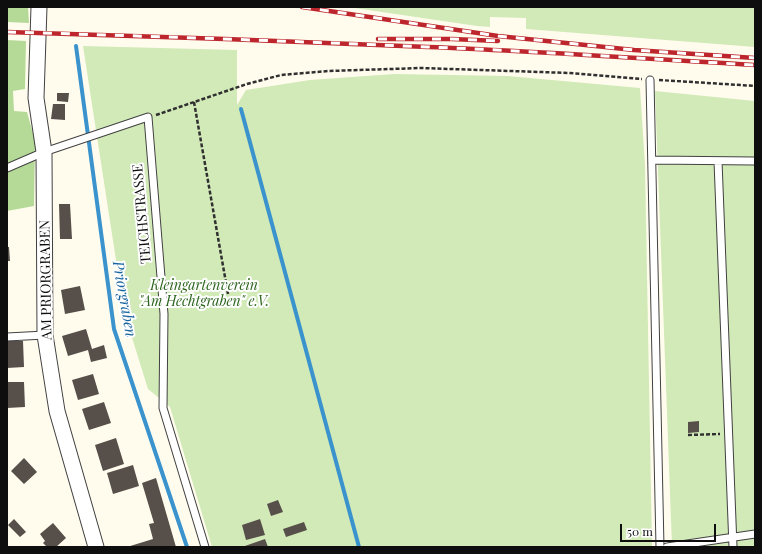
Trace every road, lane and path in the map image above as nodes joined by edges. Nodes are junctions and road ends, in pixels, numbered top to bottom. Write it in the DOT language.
graph roads {
  1 [pos="39,7"];
  2 [pos="650,80"];
  3 [pos="755,86"];
  4 [pos="194,102"];
  5 [pos="148,117"];
  6 [pos="44,152"];
  7 [pos="652,160"];
  8 [pos="718,160"];
  9 [pos="755,161"];
  10 [pos="7,168"];
  11 [pos="228,294"];
  12 [pos="45,335"];
  13 [pos="7,337"];
  14 [pos="729,434"];
  15 [pos="688,435"];
  16 [pos="755,534"];
  17 [pos="733,538"];
  18 [pos="96,547"];
  19 [pos="205,547"];
  20 [pos="660,547"];
  21 [pos="667,547"];
  22 [pos="733,547"];
  1 -- 6 [label="street, AM PRIORGRABEN"];
  2 -- 3 [label="path"];
  2 -- 4 [label="path"];
  2 -- 7 [label="lane"];
  4 -- 5 [label="path"];
  4 -- 11 [label="path"];
  5 -- 6 [label="lane"];
  5 -- 19 [label="lane, TEICHSTRASSE"];
  6 -- 10 [label="lane"];
  6 -- 12 [label="street, AM PRIORGRABEN"];
  7 -- 8 [label="lane"];
  7 -- 20 [label="lane"];
  8 -- 9 [label="lane"];
  8 -- 14 [label="lane"];
  12 -- 13 [label="lane"];
  12 -- 18 [label="street, AM PRIORGRABEN"];
  14 -- 15 [label="path"];
  14 -- 17 [label="lane"];
  16 -- 17 [label="lane"];
  17 -- 21 [label="lane"];
  17 -- 22 [label="lane"];
}
